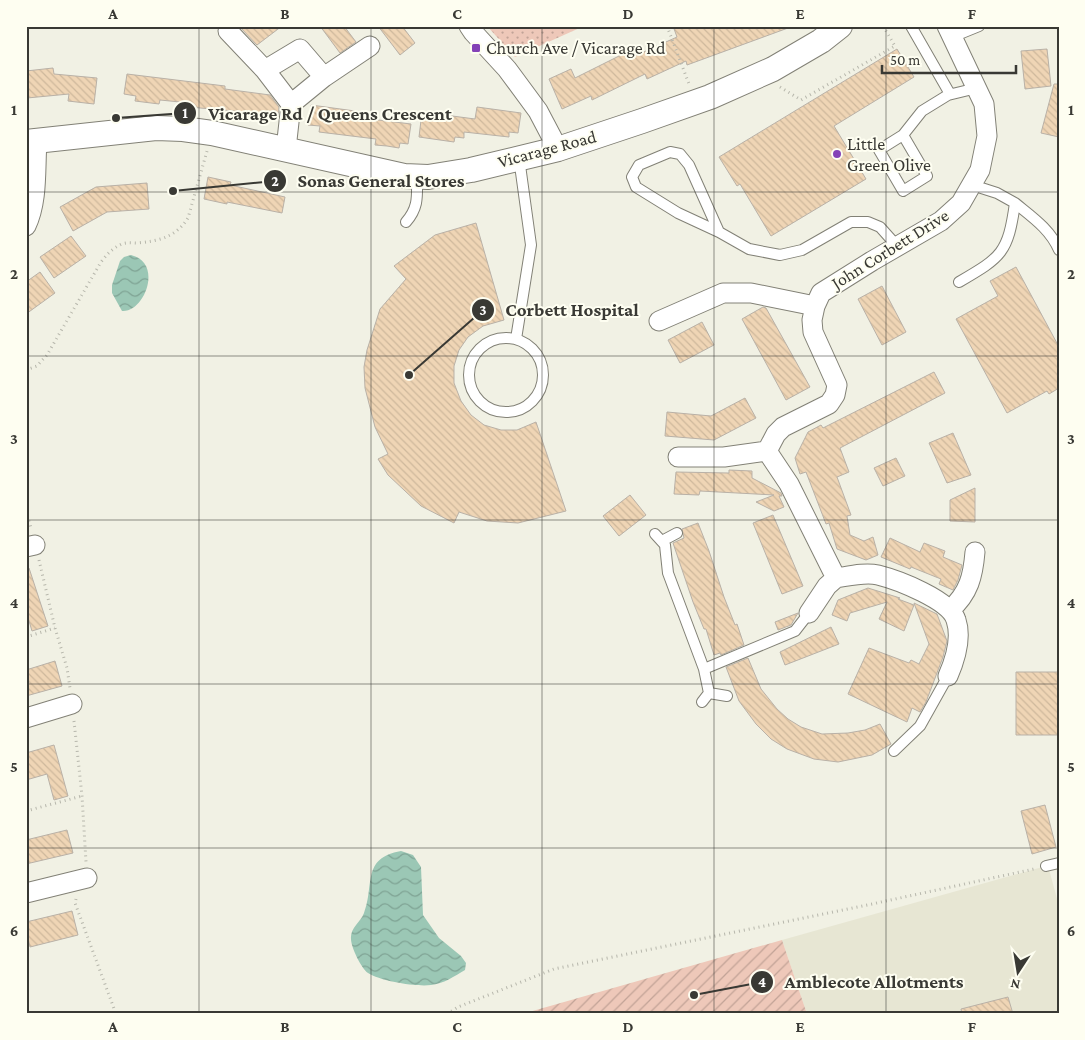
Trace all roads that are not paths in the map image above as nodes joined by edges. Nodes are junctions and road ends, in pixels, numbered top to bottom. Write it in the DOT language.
graph roads {
  1 [pos="469,26"];
  2 [pos="840,26"];
  3 [pos="911,26"];
  4 [pos="979,26"];
  5 [pos="228,31"];
  6 [pos="950,31"];
  7 [pos="370,46"];
  8 [pos="265,70"];
  9 [pos="324,77"];
  10 [pos="977,88"];
  11 [pos="950,94"];
  12 [pos="291,104"];
  13 [pos="903,135"];
  14 [pos="31,141"];
  15 [pos="286,149"];
  16 [pos="558,149"];
  17 [pos="519,158"];
  18 [pos="417,177"];
  19 [pos="972,185"];
  20 [pos="1015,203"];
  21 [pos="406,222"];
  22 [pos="26,226"];
  23 [pos="719,232"];
  24 [pos="898,246"];
  25 [pos="1059,250"];
  26 [pos="959,282"];
  27 [pos="815,306"];
  28 [pos="659,321"];
  29 [pos="516,339"];
  30 [pos="767,451"];
  31 [pos="678,457"];
  32 [pos="677,533"];
  33 [pos="975,552"];
  34 [pos="836,578"];
  35 [pos="950,610"];
  36 [pos="809,613"];
  37 [pos="704,669"];
  38 [pos="948,676"];
  39 [pos="709,693"];
  40 [pos="727,696"];
  41 [pos="702,702"];
  42 [pos="72,704"];
  43 [pos="26,718"];
  44 [pos="894,751"];
  45 [pos="1059,863"];
  46 [pos="1046,866"];
  47 [pos="81,880"];
  48 [pos="26,893"];
  1 -- 16 [label="street"];
  2 -- 16 [label="street, Vicarage Road"];
  3 -- 11 [label="lane"];
  4 -- 6 [label="lane"];
  5 -- 8 [label="street"];
  6 -- 10 [label="street, John Corbett Drive"];
  7 -- 9 [label="street"];
  8 -- 9 [label="street"];
  8 -- 12 [label="street"];
  9 -- 12 [label="street"];
  10 -- 11 [label="lane"];
  10 -- 19 [label="street, John Corbett Drive"];
  11 -- 13 [label="lane"];
  12 -- 15 [label="street"];
  13 -- 13 [label="lane"];
  14 -- 15 [label="street, Vicarage Road"];
  14 -- 22 [label="street"];
  15 -- 18 [label="street, Vicarage Road"];
  16 -- 17 [label="street, Vicarage Road"];
  17 -- 18 [label="street, Vicarage Road"];
  17 -- 29 [label="lane"];
  18 -- 21 [label="lane"];
  19 -- 20 [label="lane"];
  19 -- 24 [label="street, John Corbett Drive"];
  20 -- 25 [label="lane"];
  20 -- 26 [label="lane"];
  23 -- 23 [label="lane"];
  23 -- 24 [label="lane"];
  24 -- 27 [label="street, John Corbett Drive"];
  27 -- 28 [label="street"];
  27 -- 30 [label="street"];
  29 -- 29 [label="lane"];
  30 -- 31 [label="street"];
  30 -- 34 [label="street"];
  32 -- 37 [label="lane"];
  33 -- 35 [label="street"];
  34 -- 35 [label="street"];
  34 -- 36 [label="street"];
  35 -- 38 [label="street"];
  36 -- 37 [label="lane"];
  37 -- 39 [label="lane"];
  38 -- 44 [label="lane"];
  39 -- 40 [label="lane"];
  39 -- 41 [label="lane"];
  42 -- 43 [label="street"];
  45 -- 46 [label="lane"];
  47 -- 48 [label="street"];
}
